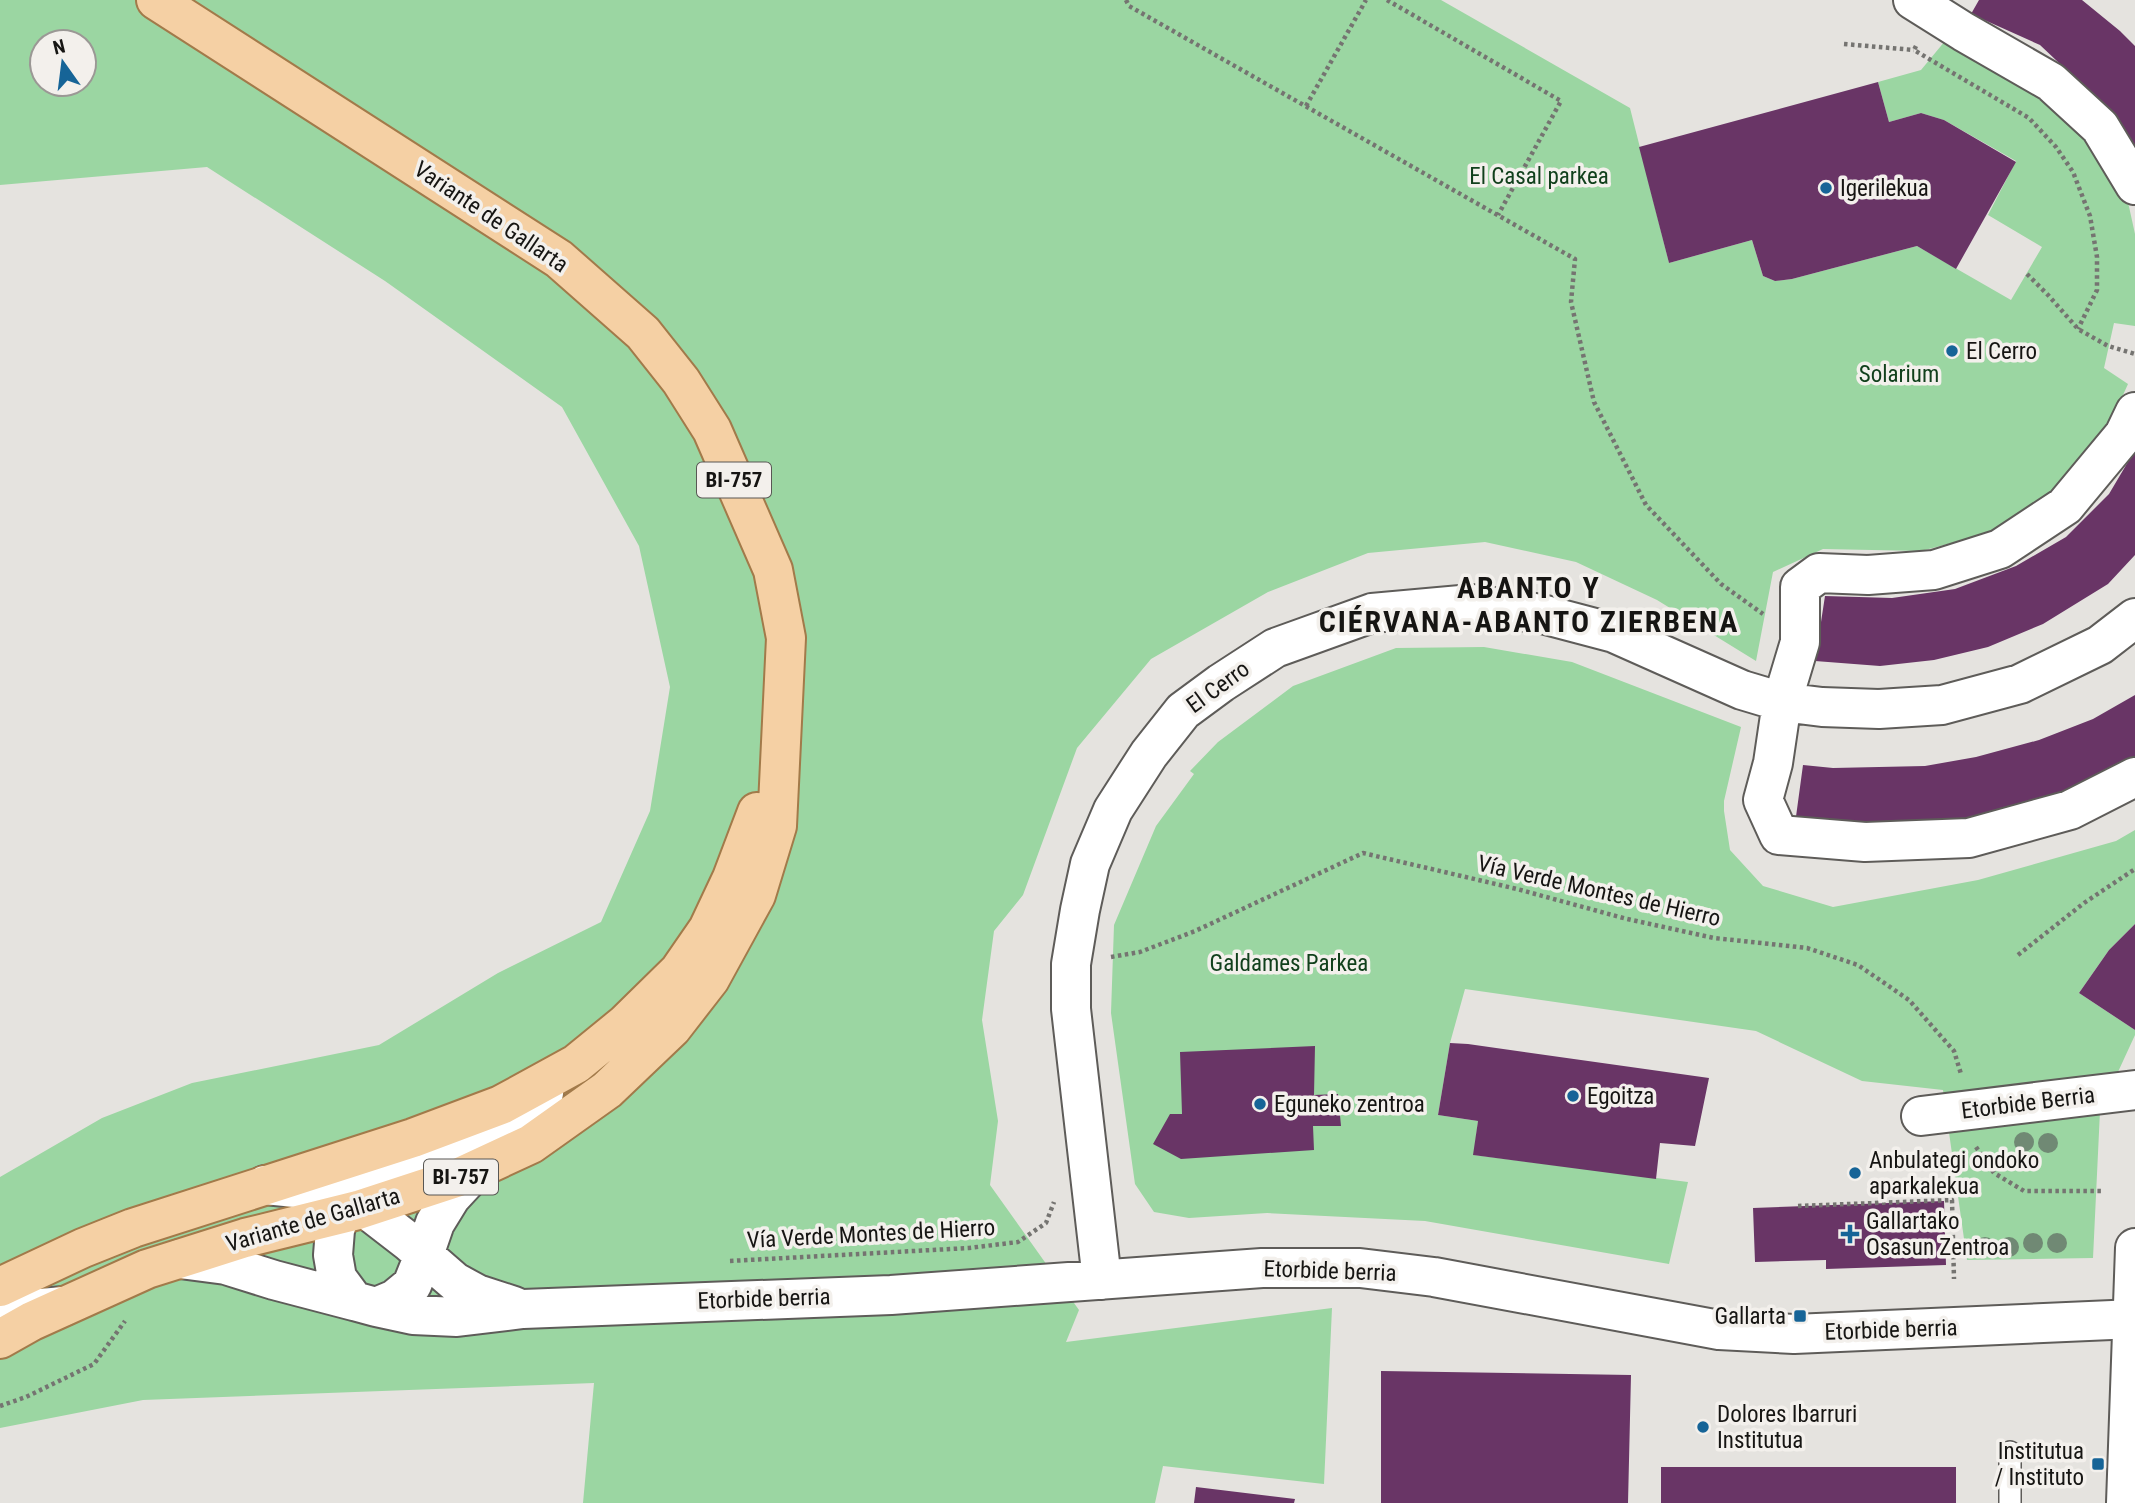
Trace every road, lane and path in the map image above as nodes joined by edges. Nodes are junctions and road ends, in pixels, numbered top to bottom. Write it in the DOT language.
graph roads {
  1 [pos="156,0"];
  2 [pos="1126,0"];
  3 [pos="1366,0"];
  4 [pos="1387,0"];
  5 [pos="1925,7"];
  6 [pos="1844,44"];
  7 [pos="1914,50"];
  8 [pos="1306,106"];
  9 [pos="2135,185"];
  10 [pos="1498,215"];
  11 [pos="2027,274"];
  12 [pos="2078,328"];
  13 [pos="2135,354"];
  14 [pos="2135,412"];
  15 [pos="2135,618"];
  16 [pos="1800,642"];
  17 [pos="1782,702"];
  18 [pos="779,757"];
  19 [pos="2135,777"];
  20 [pos="2135,869"];
  21 [pos="2018,955"];
  22 [pos="1104,959"];
  23 [pos="576,1063"];
  24 [pos="2135,1090"];
  25 [pos="1969,1110"];
  26 [pos="1921,1116"];
  27 [pos="477,1169"];
  28 [pos="265,1185"];
  29 [pos="2104,1191"];
  30 [pos="1055,1201"];
  31 [pos="1798,1206"];
  32 [pos="352,1207"];
  33 [pos="2135,1248"];
  34 [pos="425,1255"];
  35 [pos="2134,1258"];
  36 [pos="180,1259"];
  37 [pos="719,1261"];
  38 [pos="1954,1279"];
  39 [pos="1102,1280"];
  40 [pos="0,1287"];
  41 [pos="365,1304"];
  42 [pos="64,1306"];
  43 [pos="523,1309"];
  44 [pos="0,1314"];
  45 [pos="130,1314"];
  46 [pos="2134,1319"];
  47 [pos="0,1339"];
  48 [pos="0,1406"];
  49 [pos="2010,1452"];
  50 [pos="2010,1503"];
  51 [pos="2126,1503"];
  1 -- 18 [label="main road, Variante de Gallarta / BI-757"];
  2 -- 8 [label="path"];
  3 -- 8 [label="path"];
  4 -- 10 [label="path"];
  5 -- 7 [label="path"];
  5 -- 9 [label="street"];
  6 -- 7 [label="path"];
  7 -- 12 [label="path"];
  8 -- 10 [label="path"];
  10 -- 16 [label="path"];
  11 -- 12 [label="path"];
  12 -- 13 [label="path"];
  14 -- 16 [label="street"];
  15 -- 17 [label="street, El Cerro"];
  16 -- 17 [label="street"];
  17 -- 19 [label="street"];
  17 -- 39 [label="street, El Cerro"];
  18 -- 23 [label="main road, Variante de Gallarta / BI-757"];
  18 -- 27 [label="main road, Variante de Gallarta / BI-757"];
  20 -- 21 [label="path"];
  22 -- 25 [label="path, Vía Verde Montes de Hierro"];
  23 -- 28 [label="main road, Variante de Gallarta / BI-757"];
  23 -- 32 [label="street"];
  24 -- 25 [label="street, Etorbide Berria"];
  25 -- 26 [label="street, Etorbide Berria"];
  25 -- 29 [label="path, Vía Verde Montes de Hierro"];
  27 -- 32 [label="main road, Variante de Gallarta / BI-757"];
  27 -- 34 [label="street"];
  28 -- 32 [label="street, Etorbide berria"];
  28 -- 40 [label="main road, Variante de Gallarta / BI-757"];
  30 -- 37 [label="path, Vía Verde Montes de Hierro"];
  31 -- 38 [label="path"];
  32 -- 34 [label="street, Etorbide berria"];
  32 -- 36 [label="main road, Variante de Gallarta / BI-757"];
  32 -- 41 [label="street"];
  33 -- 35 [label="street"];
  34 -- 41 [label="street"];
  34 -- 43 [label="street, Etorbide berria"];
  35 -- 46 [label="street"];
  36 -- 41 [label="street, Etorbide berria"];
  36 -- 42 [label="main road, Variante de Gallarta / BI-757"];
  39 -- 43 [label="street, Etorbide berria"];
  39 -- 46 [label="street, Etorbide berria"];
  41 -- 43 [label="street, Etorbide berria"];
  42 -- 44 [label="street"];
  42 -- 47 [label="main road, Variante de Gallarta / BI-757"];
  45 -- 48 [label="path"];
  46 -- 51 [label="street"];
  49 -- 50 [label="lane"];
}
